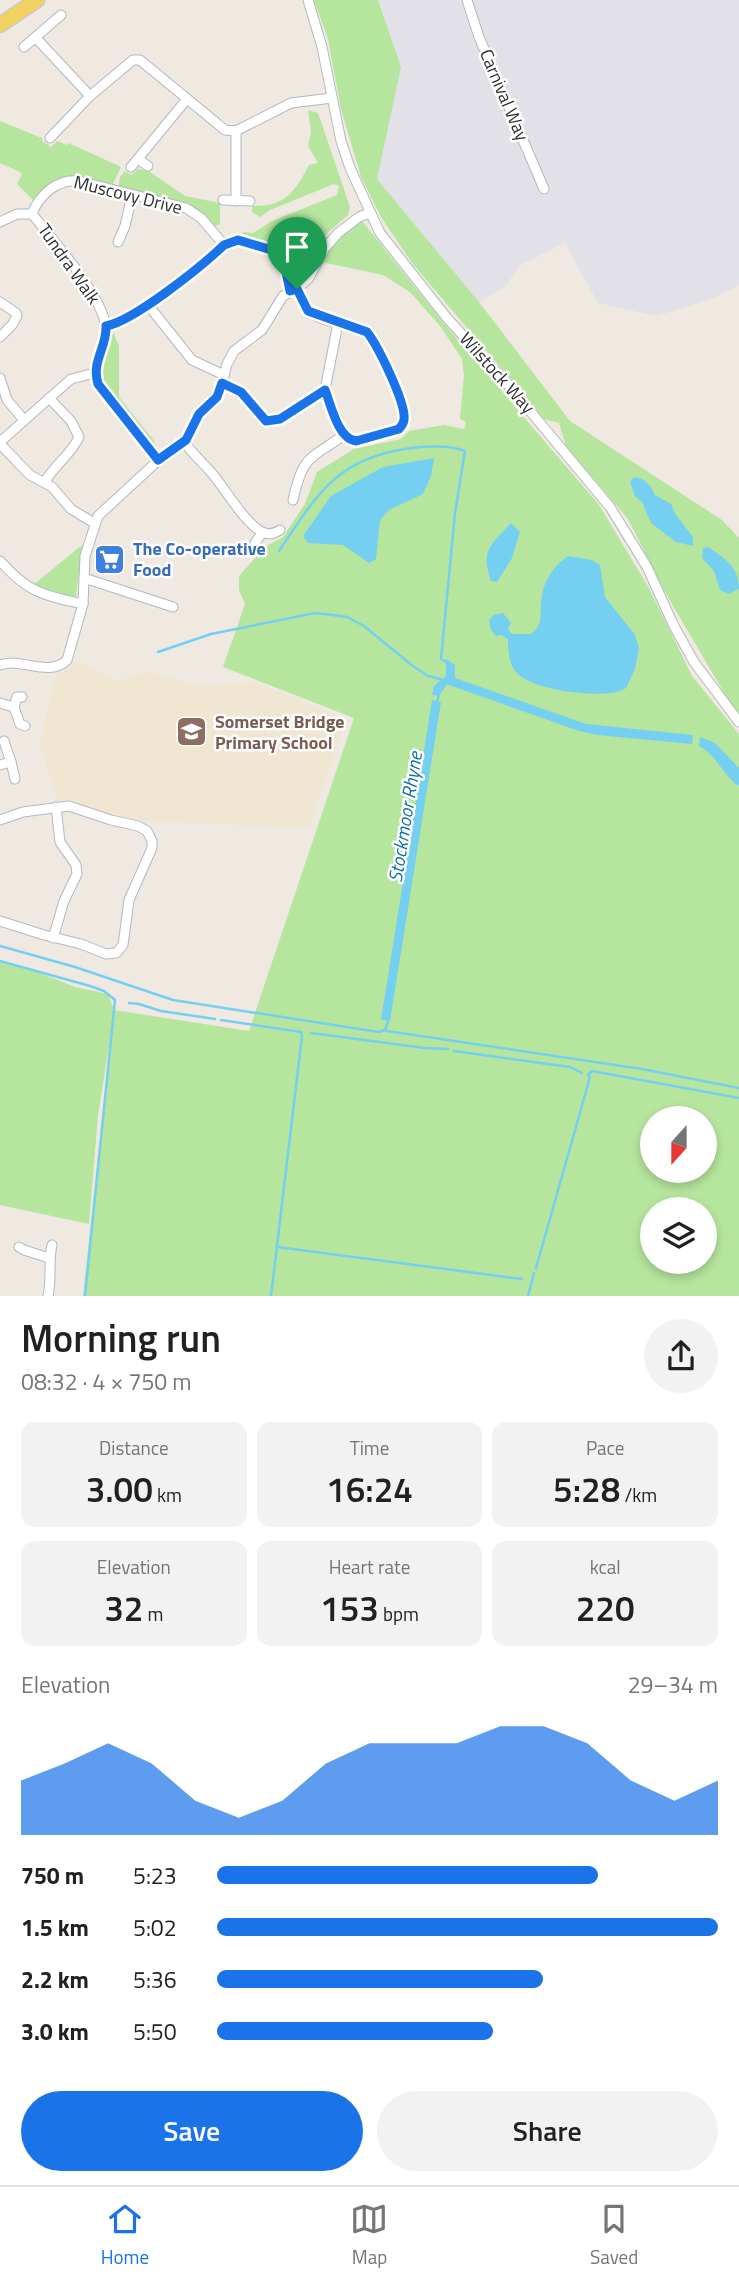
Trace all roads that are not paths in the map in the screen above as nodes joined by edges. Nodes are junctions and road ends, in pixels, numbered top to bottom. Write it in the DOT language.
graph roads {
  1 [pos="37,0"];
  2 [pos="308,0"];
  3 [pos="467,0"];
  4 [pos="61,15"];
  5 [pos="0,25"];
  6 [pos="36,38"];
  7 [pos="24,47"];
  8 [pos="90,96"];
  9 [pos="332,97"];
  10 [pos="187,99"];
  11 [pos="236,131"];
  12 [pos="50,138"];
  13 [pos="138,159"];
  14 [pos="148,166"];
  15 [pos="131,167"];
  16 [pos="544,189"];
  17 [pos="132,195"];
  18 [pos="223,200"];
  19 [pos="236,201"];
  20 [pos="250,201"];
  21 [pos="370,213"];
  22 [pos="32,214"];
  23 [pos="0,222"];
  24 [pos="118,242"];
  25 [pos="224,245"];
  26 [pos="294,290"];
  27 [pos="0,302"];
  28 [pos="148,305"];
  29 [pos="338,323"];
  30 [pos="106,326"];
  31 [pos="0,337"];
  32 [pos="94,373"];
  33 [pos="0,378"];
  34 [pos="223,379"];
  35 [pos="325,390"];
  36 [pos="50,398"];
  37 [pos="24,421"];
  38 [pos="344,435"];
  39 [pos="184,442"];
  40 [pos="0,443"];
  41 [pos="158,460"];
  42 [pos="45,482"];
  43 [pos="293,500"];
  44 [pos="94,523"];
  45 [pos="280,530"];
  46 [pos="262,533"];
  47 [pos="255,543"];
  48 [pos="0,561"];
  49 [pos="84,578"];
  50 [pos="83,604"];
  51 [pos="173,607"];
  52 [pos="0,665"];
  53 [pos="22,697"];
  54 [pos="0,703"];
  55 [pos="14,706"];
  56 [pos="739,723"];
  57 [pos="25,726"];
  58 [pos="4,741"];
  59 [pos="11,762"];
  60 [pos="0,765"];
  61 [pos="15,779"];
  62 [pos="56,807"];
  63 [pos="0,820"];
  64 [pos="0,921"];
  65 [pos="52,938"];
  66 [pos="52,1245"];
  67 [pos="21,1251"];
  68 [pos="49,1258"];
  69 [pos="48,1296"];
  1 -- 5 [label="main road"];
  2 -- 9 [label="street, Wilstock Way"];
  3 -- 16 [label="street, Carnival Way"];
  4 -- 6 [label="street"];
  6 -- 7 [label="street"];
  6 -- 8 [label="street"];
  8 -- 10 [label="street"];
  8 -- 12 [label="street"];
  9 -- 11 [label="street"];
  9 -- 21 [label="street, Wilstock Way"];
  10 -- 11 [label="street"];
  10 -- 13 [label="street"];
  11 -- 19 [label="street"];
  13 -- 14 [label="street"];
  13 -- 15 [label="street"];
  17 -- 22 [label="street, Muscovy Drive"];
  17 -- 24 [label="street"];
  17 -- 25 [label="street, Muscovy Drive"];
  18 -- 19 [label="street"];
  19 -- 20 [label="street"];
  21 -- 26 [label="street"];
  21 -- 56 [label="street, Wilstock Way"];
  22 -- 23 [label="street"];
  22 -- 30 [label="street, Tundra Walk"];
  25 -- 26 [label="street"];
  25 -- 28 [label="street"];
  26 -- 29 [label="street"];
  26 -- 34 [label="street"];
  27 -- 31 [label="street"];
  28 -- 30 [label="street"];
  28 -- 34 [label="street"];
  29 -- 35 [label="street"];
  29 -- 38 [label="street"];
  30 -- 32 [label="street, Tundra Walk"];
  32 -- 36 [label="street"];
  32 -- 41 [label="street"];
  33 -- 37 [label="street"];
  34 -- 35 [label="street"];
  34 -- 39 [label="street"];
  35 -- 38 [label="street"];
  36 -- 37 [label="street"];
  36 -- 42 [label="street"];
  37 -- 40 [label="street"];
  38 -- 43 [label="street"];
  39 -- 41 [label="street"];
  39 -- 46 [label="street"];
  40 -- 42 [label="street"];
  41 -- 44 [label="street"];
  42 -- 44 [label="street"];
  44 -- 49 [label="street"];
  45 -- 46 [label="street"];
  46 -- 47 [label="street"];
  48 -- 50 [label="street"];
  49 -- 50 [label="street"];
  49 -- 51 [label="street"];
  50 -- 52 [label="street"];
  53 -- 55 [label="street"];
  54 -- 55 [label="street"];
  55 -- 57 [label="street"];
  58 -- 59 [label="street"];
  59 -- 60 [label="street"];
  59 -- 61 [label="street"];
  62 -- 63 [label="street"];
  62 -- 65 [label="street"];
  62 -- 65 [label="street"];
  64 -- 65 [label="street"];
  66 -- 68 [label="street"];
  67 -- 68 [label="street"];
  68 -- 69 [label="street"];
}
